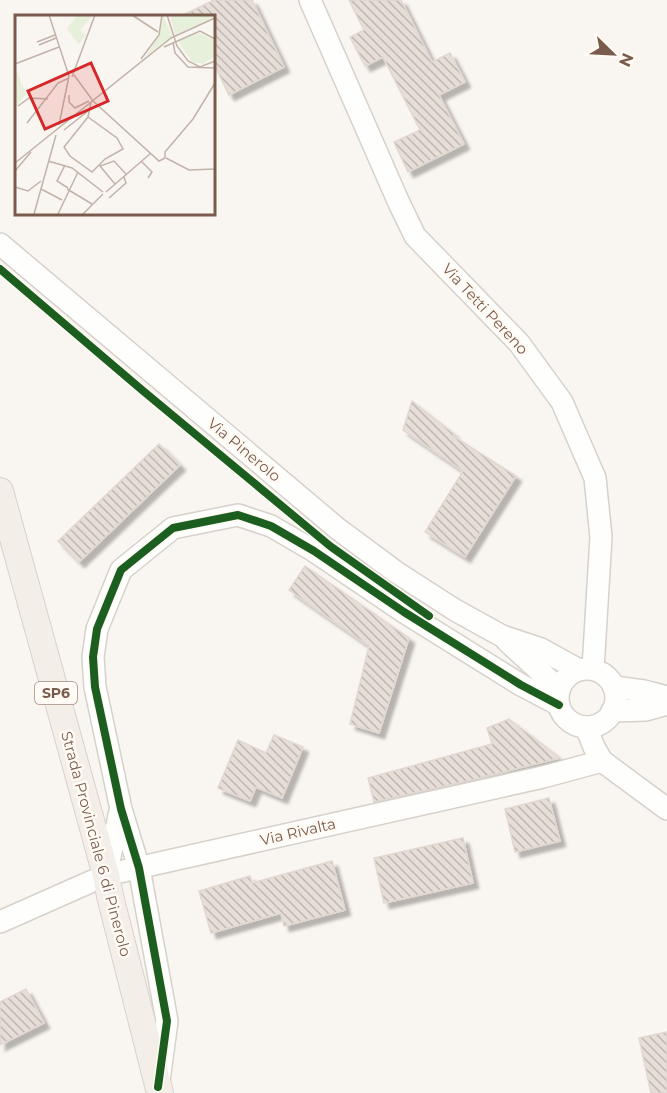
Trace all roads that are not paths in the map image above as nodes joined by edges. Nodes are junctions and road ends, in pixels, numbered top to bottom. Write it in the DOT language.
graph roads {
  1 [pos="310,0"];
  2 [pos="0,244"];
  3 [pos="0,491"];
  4 [pos="502,636"];
  5 [pos="586,670"];
  6 [pos="614,687"];
  7 [pos="559,697"];
  8 [pos="667,698"];
  9 [pos="667,704"];
  10 [pos="600,720"];
  11 [pos="602,761"];
  12 [pos="620,773"];
  13 [pos="121,809"];
  14 [pos="667,809"];
  15 [pos="139,868"];
  16 [pos="106,874"];
  17 [pos="0,922"];
  18 [pos="159,1090"];
  1 -- 5 [label="street, Via Tetti Pereno"];
  2 -- 4 [label="street, Via Pinerolo"];
  3 -- 16 [label="main road, Strada Provinciale 6 di Pinerolo / SP6"];
  4 -- 5 [label="street, Via Pinerolo"];
  4 -- 7 [label="street, Via Pinerolo"];
  5 -- 6 [label="street"];
  5 -- 7 [label="street"];
  6 -- 8 [label="street"];
  6 -- 10 [label="street"];
  7 -- 10 [label="street"];
  7 -- 13 [label="street"];
  9 -- 10 [label="street"];
  10 -- 11 [label="street"];
  10 -- 12 [label="street"];
  11 -- 12 [label="street"];
  11 -- 15 [label="street, Via Rivalta"];
  12 -- 14 [label="street"];
  13 -- 15 [label="street"];
  13 -- 16 [label="street"];
  15 -- 16 [label="street, Via Rivalta"];
  15 -- 18 [label="street"];
  16 -- 17 [label="street, Via Rivalta"];
  16 -- 18 [label="main road, Strada Provinciale 6 di Pinerolo / SP6"];
}
